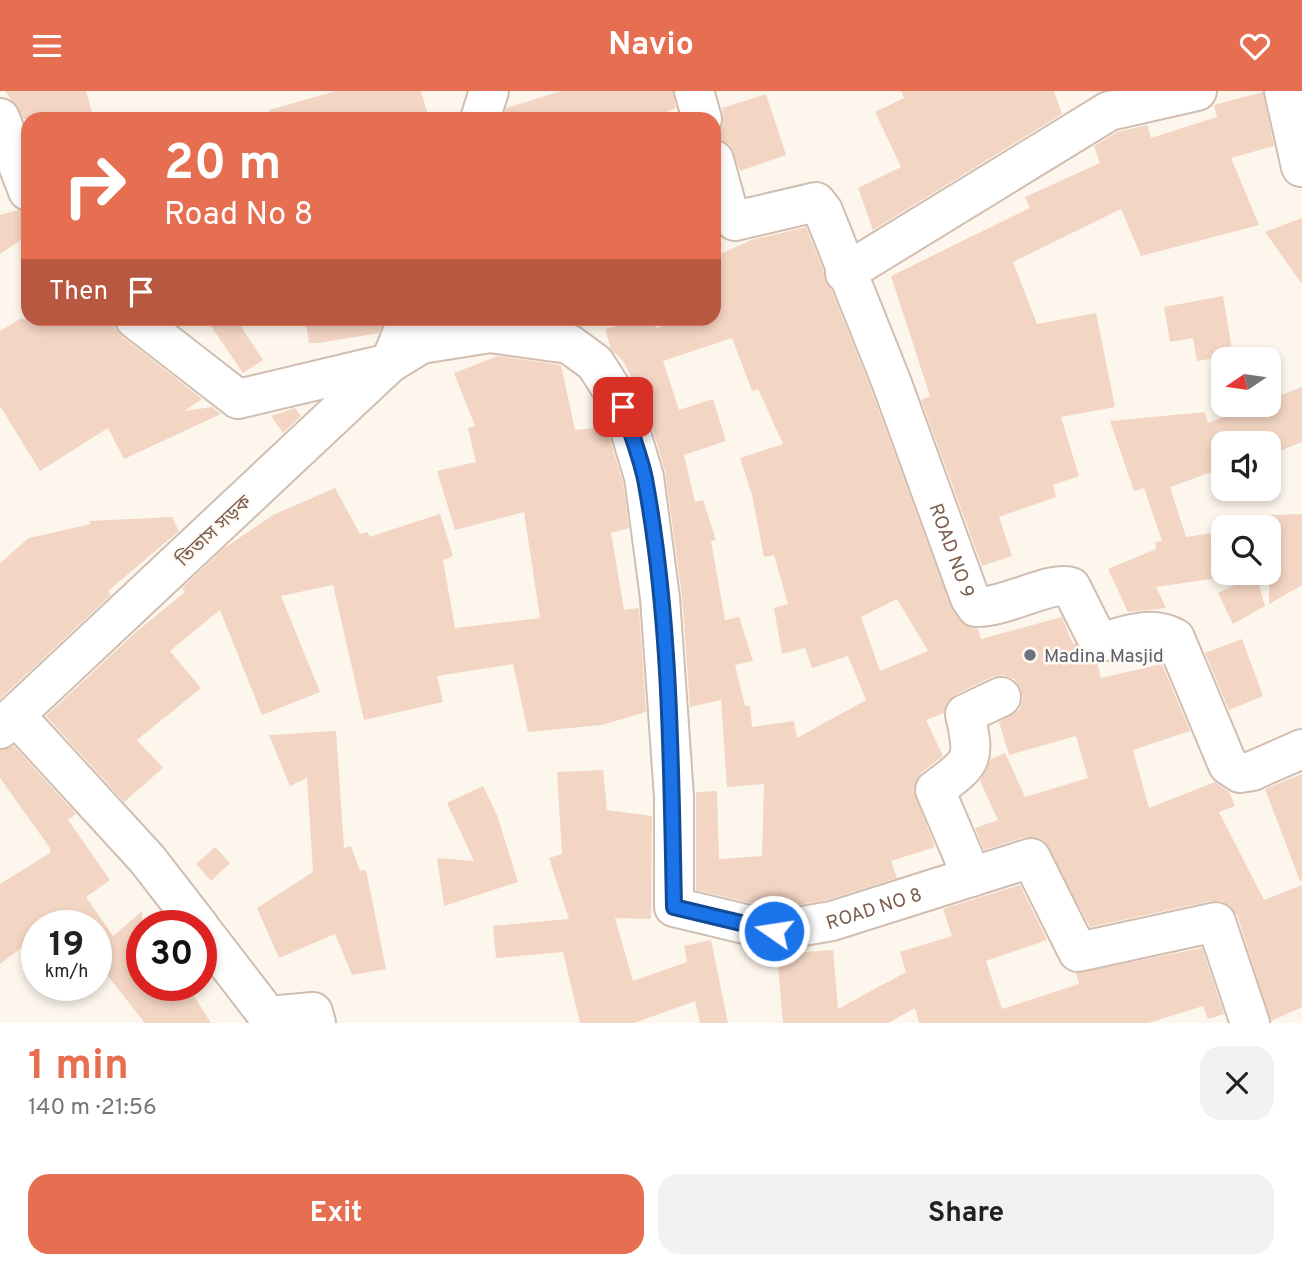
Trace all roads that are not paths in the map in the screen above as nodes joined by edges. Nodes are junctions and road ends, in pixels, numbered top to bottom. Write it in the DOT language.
graph roads {
  1 [pos="489,91"];
  2 [pos="694,91"];
  3 [pos="1197,91"];
  4 [pos="1284,91"];
  5 [pos="482,112"];
  6 [pos="700,112"];
  7 [pos="0,118"];
  8 [pos="1301,167"];
  9 [pos="21,173"];
  10 [pos="721,185"];
  11 [pos="845,273"];
  12 [pos="144,326"];
  13 [pos="405,326"];
  14 [pos="390,363"];
  15 [pos="1001,697"];
  16 [pos="7,722"];
  17 [pos="1302,749"];
  18 [pos="972,877"];
  19 [pos="187,910"];
  20 [pos="217,949"];
  21 [pos="316,1023"];
  22 [pos="1249,1023"];
  1 -- 5 [label="street"];
  2 -- 6 [label="street"];
  3 -- 11 [label="street"];
  4 -- 8 [label="street"];
  7 -- 9 [label="street"];
  10 -- 11 [label="street, ROAD NO 9"];
  11 -- 17 [label="street, ROAD NO 9"];
  12 -- 14 [label="street"];
  13 -- 14 [label="street, তিতাস সড়ক"];
  14 -- 16 [label="street, তিতাস সড়ক"];
  14 -- 18 [label="street, ROAD NO 8"];
  15 -- 18 [label="street"];
  16 -- 19 [label="street"];
  18 -- 22 [label="street, ROAD NO 8"];
  20 -- 21 [label="street"];
}
